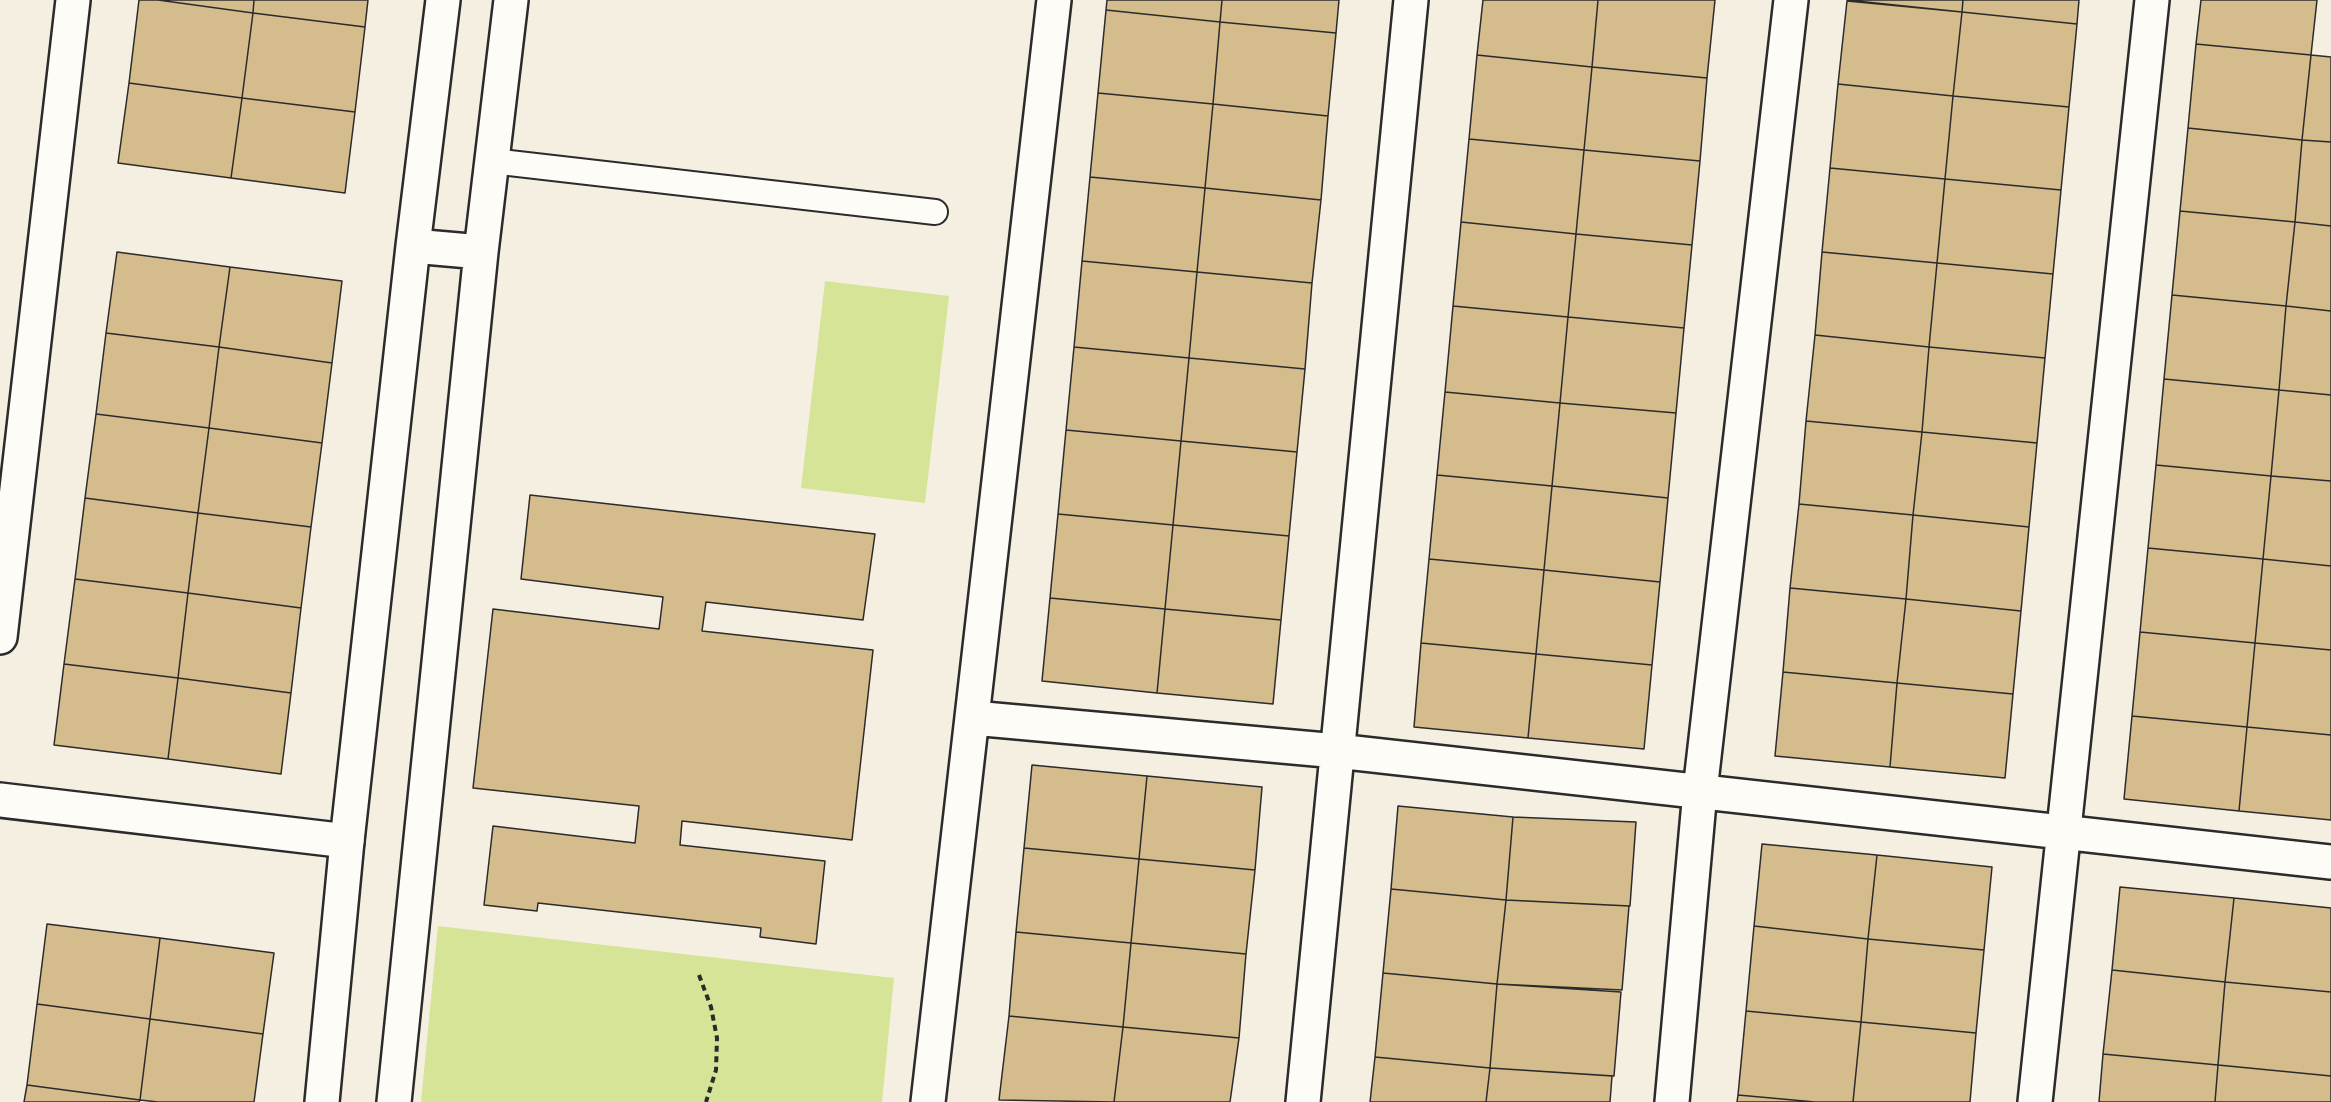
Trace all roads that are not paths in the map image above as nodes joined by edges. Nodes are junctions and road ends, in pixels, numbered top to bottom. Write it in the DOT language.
graph roads {
  1 [pos="73,0"];
  2 [pos="443,0"];
  3 [pos="511,0"];
  4 [pos="1054,0"];
  5 [pos="1411,0"];
  6 [pos="1791,0"];
  7 [pos="2152,0"];
  8 [pos="492,161"];
  9 [pos="935,212"];
  10 [pos="412,246"];
  11 [pos="481,252"];
  12 [pos="0,637"];
  13 [pos="973,718"];
  14 [pos="1337,751"];
  15 [pos="1700,790"];
  16 [pos="0,800"];
  17 [pos="2063,833"];
  18 [pos="347,841"];
  19 [pos="2331,862"];
  20 [pos="322,1102"];
  21 [pos="394,1102"];
  22 [pos="928,1102"];
  23 [pos="1303,1102"];
  24 [pos="1672,1102"];
  25 [pos="2036,1102"];
  1 -- 12 [label="street"];
  2 -- 10 [label="street"];
  3 -- 8 [label="street"];
  4 -- 13 [label="street"];
  5 -- 14 [label="street"];
  6 -- 15 [label="street"];
  7 -- 17 [label="street"];
  8 -- 9 [label="lane"];
  8 -- 11 [label="street"];
  10 -- 11 [label="street"];
  10 -- 18 [label="street"];
  11 -- 21 [label="street"];
  13 -- 14 [label="street"];
  13 -- 22 [label="street"];
  14 -- 15 [label="street"];
  14 -- 23 [label="street"];
  15 -- 17 [label="street"];
  15 -- 24 [label="street"];
  16 -- 18 [label="street"];
  17 -- 19 [label="street"];
  17 -- 25 [label="street"];
  18 -- 20 [label="street"];
}
